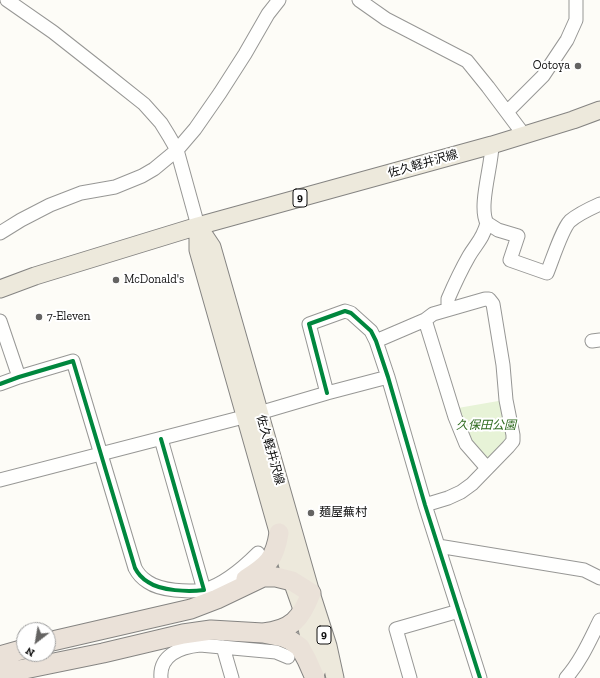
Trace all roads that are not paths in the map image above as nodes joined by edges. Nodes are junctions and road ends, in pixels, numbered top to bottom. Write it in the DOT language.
graph roads {
  1 [pos="8,0"];
  2 [pos="279,0"];
  3 [pos="359,0"];
  4 [pos="576,0"];
  5 [pos="600,110"];
  6 [pos="507,112"];
  7 [pos="524,135"];
  8 [pos="492,145"];
  9 [pos="176,150"];
  10 [pos="600,204"];
  11 [pos="487,224"];
  12 [pos="198,226"];
  13 [pos="0,232"];
  14 [pos="0,289"];
  15 [pos="449,308"];
  16 [pos="425,320"];
  17 [pos="0,321"];
  18 [pos="376,341"];
  19 [pos="20,377"];
  20 [pos="388,377"];
  21 [pos="0,384"];
  22 [pos="327,393"];
  23 [pos="252,415"];
  24 [pos="161,439"];
  25 [pos="100,454"];
  26 [pos="487,468"];
  27 [pos="0,480"];
  28 [pos="425,505"];
  29 [pos="279,533"];
  30 [pos="438,546"];
  31 [pos="258,553"];
  32 [pos="600,578"];
  33 [pos="292,581"];
  34 [pos="311,593"];
  35 [pos="211,595"];
  36 [pos="459,611"];
  37 [pos="303,612"];
  38 [pos="600,620"];
  39 [pos="263,633"];
  40 [pos="596,636"];
  41 [pos="56,640"];
  42 [pos="223,647"];
  43 [pos="16,649"];
  44 [pos="0,651"];
  45 [pos="16,651"];
  46 [pos="0,656"];
  47 [pos="288,657"];
  48 [pos="0,674"];
  49 [pos="161,678"];
  50 [pos="232,678"];
  51 [pos="315,678"];
  52 [pos="319,678"];
  53 [pos="335,678"];
  54 [pos="410,678"];
  55 [pos="480,678"];
  56 [pos="566,678"];
  1 -- 9 [label="street"];
  2 -- 9 [label="street"];
  3 -- 6 [label="street"];
  4 -- 6 [label="street"];
  5 -- 7 [label="main road, 佐久軽井沢線 / 9"];
  6 -- 7 [label="street"];
  7 -- 8 [label="main road, 佐久軽井沢線 / 9"];
  8 -- 11 [label="street"];
  8 -- 12 [label="main road, 佐久軽井沢線 / 9"];
  9 -- 12 [label="street"];
  9 -- 13 [label="street"];
  10 -- 11 [label="street"];
  11 -- 15 [label="street"];
  12 -- 14 [label="main road, 佐久軽井沢線 / 9"];
  12 -- 23 [label="main road, 佐久軽井沢線 / 9"];
  15 -- 16 [label="street"];
  15 -- 26 [label="street"];
  16 -- 18 [label="street"];
  16 -- 26 [label="street"];
  17 -- 19 [label="street"];
  18 -- 20 [label="street"];
  18 -- 22 [label="street"];
  19 -- 21 [label="street"];
  19 -- 25 [label="street"];
  20 -- 22 [label="street"];
  20 -- 28 [label="street"];
  22 -- 23 [label="street"];
  23 -- 24 [label="street"];
  23 -- 29 [label="main road, 佐久軽井沢線 / 9"];
  23 -- 34 [label="main road, 佐久軽井沢線 / 9"];
  24 -- 25 [label="street"];
  24 -- 35 [label="street"];
  25 -- 27 [label="street"];
  25 -- 35 [label="street"];
  26 -- 28 [label="street"];
  28 -- 30 [label="street"];
  29 -- 33 [label="main road, 佐久軽井沢線 / 9"];
  29 -- 35 [label="highway"];
  30 -- 32 [label="street"];
  30 -- 36 [label="street"];
  31 -- 35 [label="street"];
  33 -- 34 [label="highway"];
  33 -- 35 [label="highway"];
  33 -- 37 [label="main road, 佐久軽井沢線 / 9"];
  34 -- 37 [label="highway"];
  34 -- 53 [label="main road, 佐久軽井沢線 / 9"];
  35 -- 41 [label="highway"];
  36 -- 54 [label="street"];
  36 -- 55 [label="street"];
  37 -- 39 [label="highway"];
  37 -- 52 [label="main road, 佐久軽井沢線 / 9"];
  38 -- 40 [label="street"];
  39 -- 48 [label="highway"];
  39 -- 51 [label="highway"];
  40 -- 56 [label="street"];
  42 -- 47 [label="street"];
  42 -- 49 [label="street"];
  42 -- 50 [label="street"];
  43 -- 44 [label="highway"];
  45 -- 46 [label="highway"];
}
